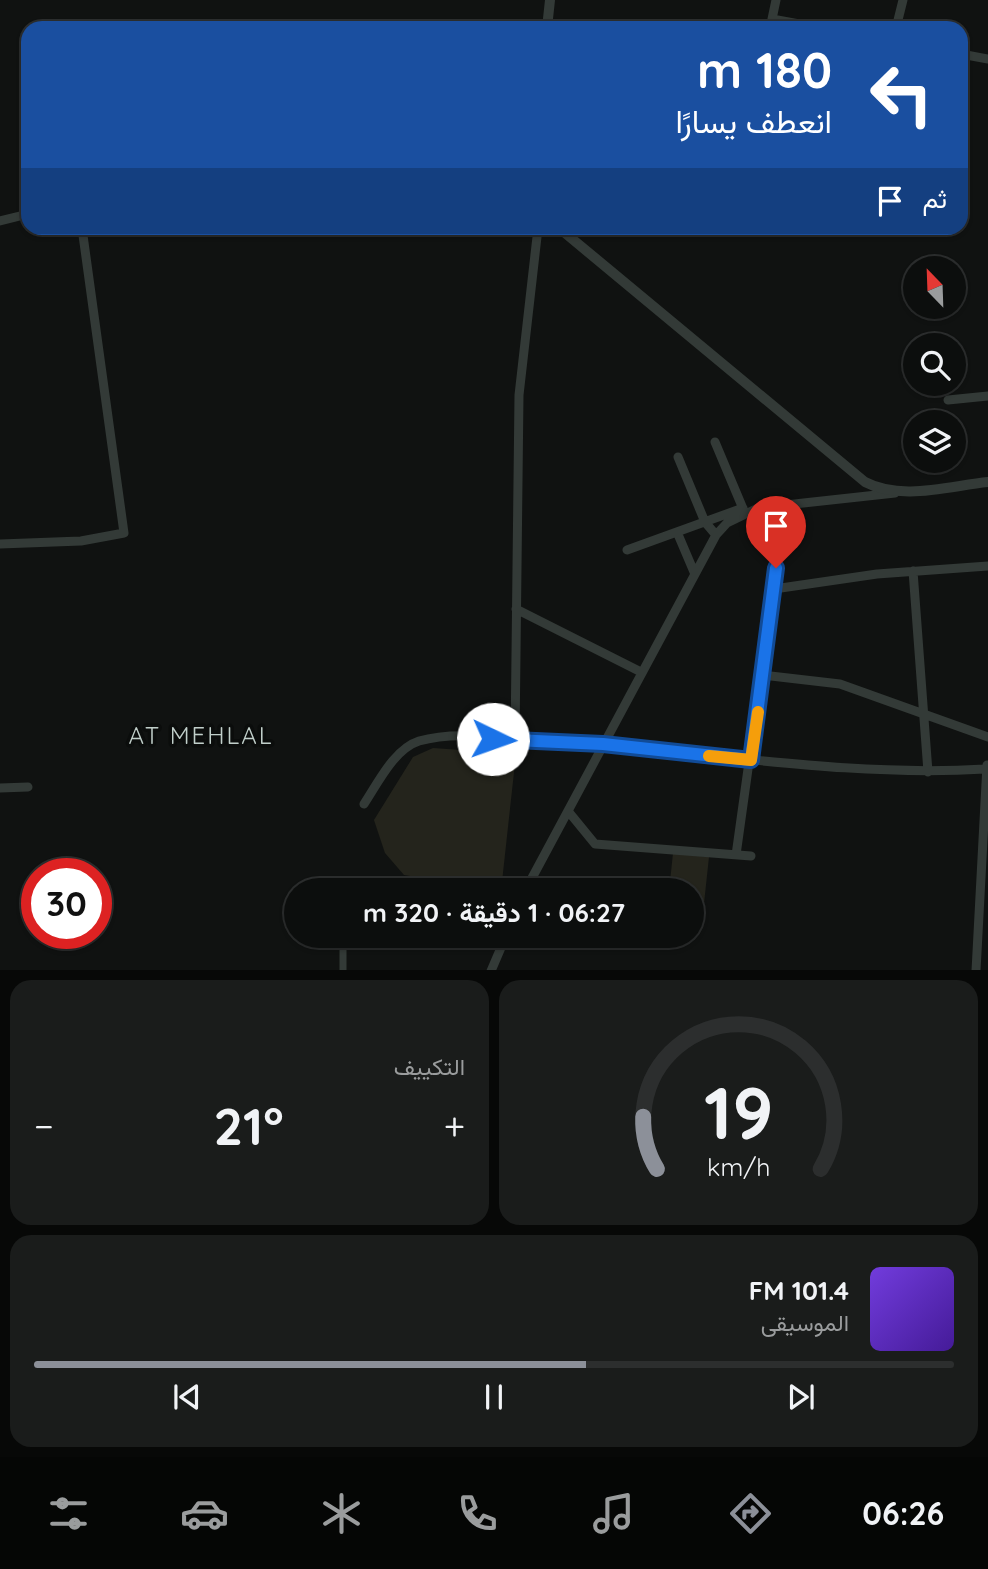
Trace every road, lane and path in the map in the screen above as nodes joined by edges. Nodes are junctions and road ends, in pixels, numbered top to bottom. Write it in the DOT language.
graph roads {
  1 [pos="550,0"];
  2 [pos="776,0"];
  3 [pos="903,0"];
  4 [pos="548,21"];
  5 [pos="783,21"];
  6 [pos="898,21"];
  7 [pos="968,55"];
  8 [pos="988,59"];
  9 [pos="21,216"];
  10 [pos="0,221"];
  11 [pos="83,235"];
  12 [pos="537,235"];
  13 [pos="567,235"];
  14 [pos="988,396"];
  15 [pos="948,400"];
  16 [pos="715,442"];
  17 [pos="678,457"];
  18 [pos="865,482"];
  19 [pos="988,482"];
  20 [pos="907,491"];
  21 [pos="867,497"];
  22 [pos="785,504"];
  23 [pos="744,510"];
  24 [pos="705,523"];
  25 [pos="677,532"];
  26 [pos="716,534"];
  27 [pos="0,544"];
  28 [pos="627,550"];
  29 [pos="988,565"];
  30 [pos="913,571"];
  31 [pos="694,572"];
  32 [pos="774,589"];
  33 [pos="516,609"];
  34 [pos="641,672"];
  35 [pos="762,675"];
  36 [pos="924,714"];
  37 [pos="988,737"];
  38 [pos="515,740"];
  39 [pos="603,744"];
  40 [pos="751,760"];
  41 [pos="987,766"];
  42 [pos="928,772"];
  43 [pos="28,787"];
  44 [pos="0,788"];
  45 [pos="364,804"];
  46 [pos="568,811"];
  47 [pos="736,855"];
  48 [pos="751,856"];
  49 [pos="533,878"];
  50 [pos="343,948"];
  51 [pos="501,948"];
  52 [pos="343,970"];
  53 [pos="491,970"];
  54 [pos="976,970"];
  1 -- 4 [label="street"];
  2 -- 5 [label="street"];
  3 -- 6 [label="street"];
  7 -- 8 [label="street"];
  9 -- 10 [label="street"];
  11 -- 27 [label="street"];
  12 -- 33 [label="street"];
  13 -- 18 [label="street"];
  14 -- 15 [label="street"];
  16 -- 23 [label="street"];
  17 -- 24 [label="street"];
  18 -- 20 [label="street"];
  18 -- 21 [label="street"];
  19 -- 20 [label="street"];
  20 -- 21 [label="street"];
  21 -- 22 [label="street"];
  22 -- 23 [label="street"];
  22 -- 32 [label="street"];
  23 -- 24 [label="street"];
  23 -- 26 [label="street"];
  24 -- 25 [label="street"];
  24 -- 26 [label="street"];
  25 -- 28 [label="street"];
  25 -- 31 [label="street"];
  26 -- 31 [label="street"];
  29 -- 30 [label="street"];
  30 -- 32 [label="street"];
  30 -- 36 [label="street"];
  31 -- 34 [label="street"];
  32 -- 35 [label="street"];
  33 -- 34 [label="street"];
  33 -- 38 [label="street"];
  34 -- 39 [label="street"];
  35 -- 36 [label="street"];
  35 -- 40 [label="street"];
  36 -- 37 [label="street"];
  36 -- 42 [label="street"];
  38 -- 39 [label="street"];
  38 -- 45 [label="street"];
  39 -- 40 [label="street"];
  39 -- 46 [label="street"];
  40 -- 42 [label="street"];
  40 -- 47 [label="street"];
  41 -- 42 [label="street"];
  41 -- 54 [label="street"];
  43 -- 44 [label="street"];
  46 -- 47 [label="street"];
  46 -- 49 [label="street"];
  47 -- 48 [label="street"];
  50 -- 52 [label="street"];
  51 -- 53 [label="street"];
}
